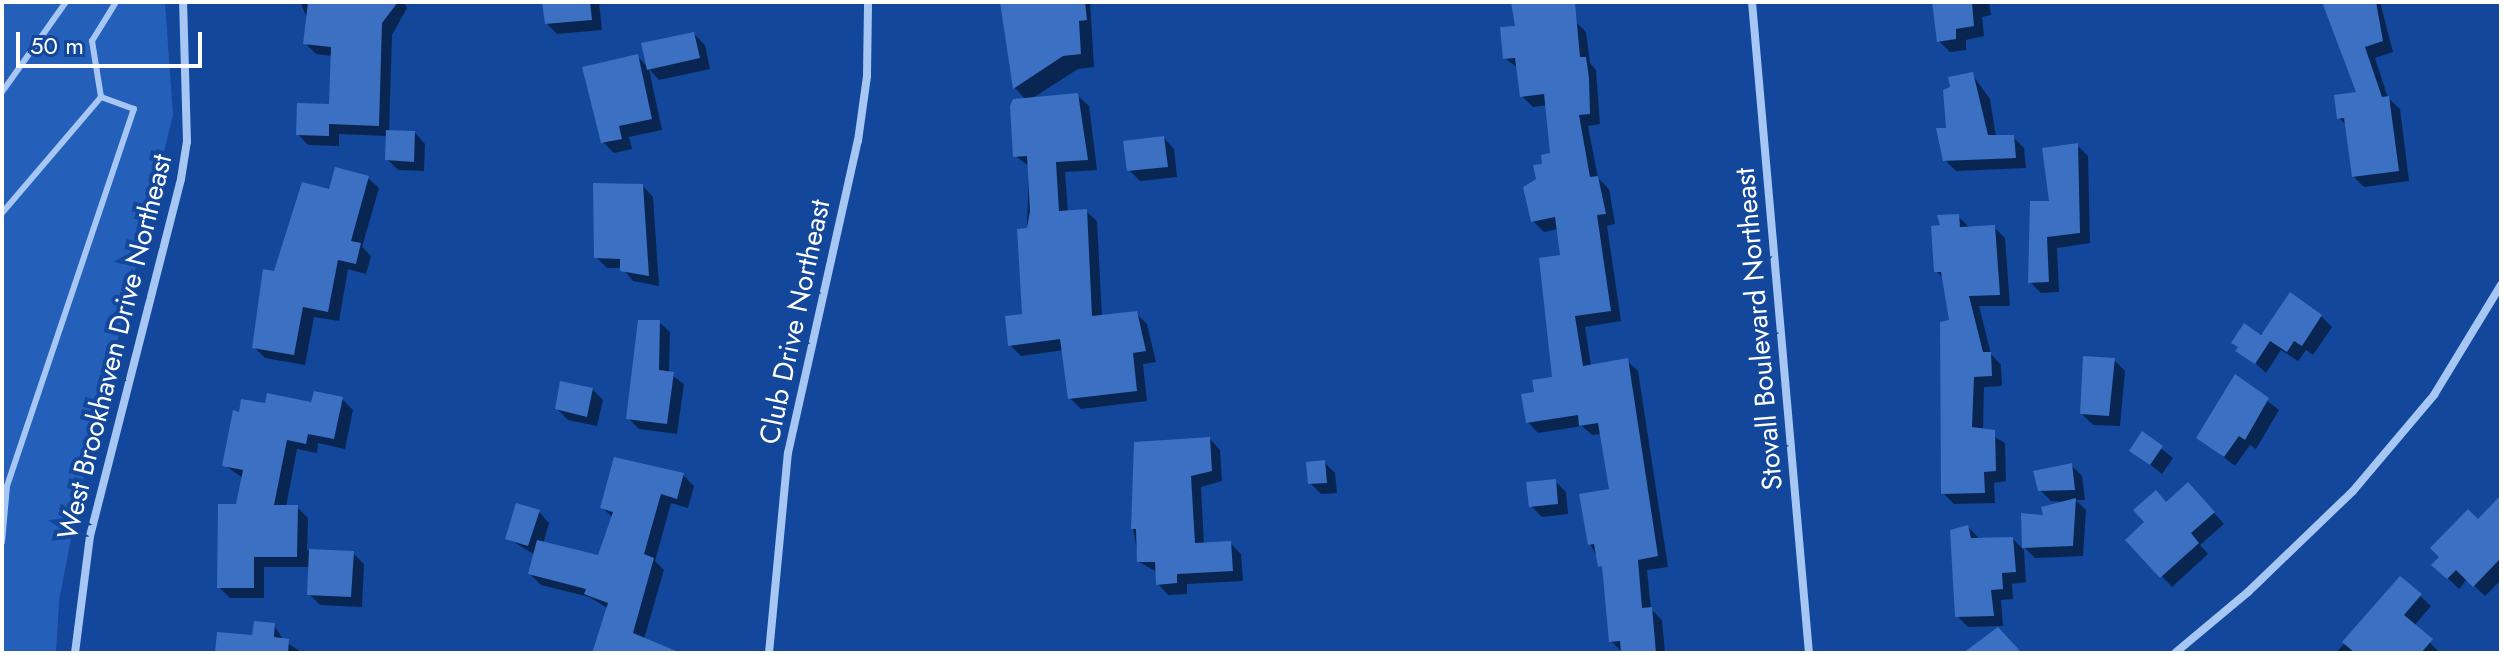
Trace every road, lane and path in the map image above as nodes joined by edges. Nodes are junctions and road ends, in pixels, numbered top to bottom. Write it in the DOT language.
graph roads {
  1 [pos="66,2"];
  2 [pos="116,2"];
  3 [pos="183,2"];
  4 [pos="868,2"];
  5 [pos="1752,2"];
  6 [pos="2,92"];
  7 [pos="101,97"];
  8 [pos="2,213"];
  9 [pos="2501,285"];
  10 [pos="2,542"];
  11 [pos="75,653"];
  12 [pos="769,653"];
  13 [pos="1809,653"];
  14 [pos="2175,653"];
  1 -- 6 [label="lane"];
  2 -- 7 [label="lane"];
  3 -- 11 [label="street, West Brookhaven Drive Northeast"];
  4 -- 12 [label="street, Club Drive Northeast"];
  5 -- 13 [label="street, Stovall Boulevard Northeast"];
  7 -- 8 [label="lane"];
  7 -- 10 [label="lane"];
  9 -- 14 [label="street"];
}
